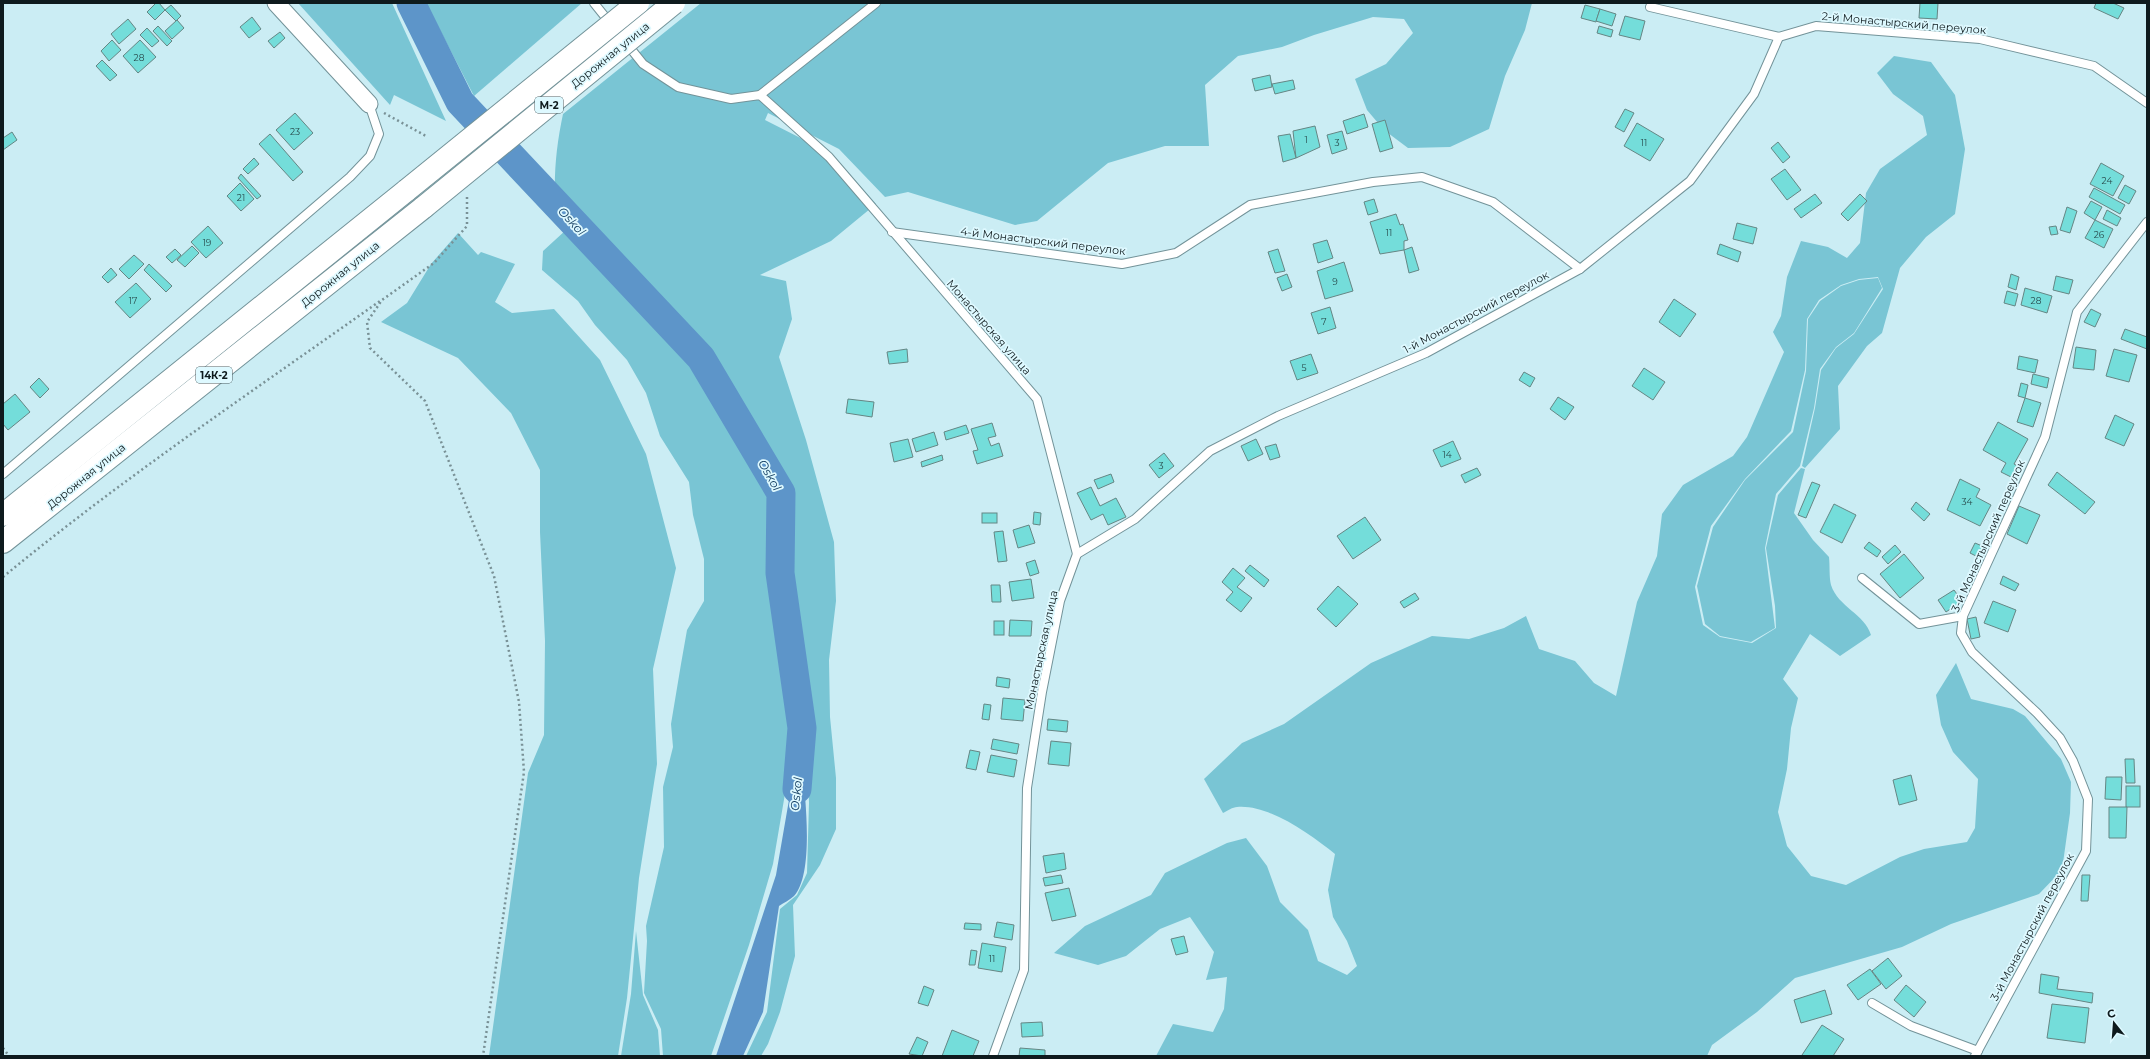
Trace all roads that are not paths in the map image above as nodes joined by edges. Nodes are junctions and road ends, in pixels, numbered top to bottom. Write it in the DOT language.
graph roads {
  1 [pos="276,3"];
  2 [pos="594,3"];
  3 [pos="638,3"];
  4 [pos="674,3"];
  5 [pos="876,3"];
  6 [pos="1650,7"];
  7 [pos="1779,37"];
  8 [pos="760,95"];
  9 [pos="2147,103"];
  10 [pos="369,104"];
  11 [pos="407,190"];
  12 [pos="424,207"];
  13 [pos="2147,222"];
  14 [pos="892,232"];
  15 [pos="1580,269"];
  16 [pos="3,474"];
  17 [pos="3,515"];
  18 [pos="3,542"];
  19 [pos="1077,554"];
  20 [pos="1862,578"];
  21 [pos="1963,616"];
  22 [pos="1872,1003"];
  23 [pos="1976,1054"];
  24 [pos="993,1056"];
  1 -- 10 [label="street"];
  2 -- 8 [label="lane"];
  3 -- 11 [label="main road, Дорожная улица / М-2, bridge"];
  4 -- 12 [label="main road, Дорожная улица / М-2, bridge"];
  5 -- 8 [label="lane"];
  6 -- 7 [label="lane, 2-й Монастырский переулок"];
  7 -- 9 [label="lane, 2-й Монастырский переулок"];
  7 -- 15 [label="lane, 1-й Монастырский переулок"];
  8 -- 14 [label="lane, Монастырская улица"];
  10 -- 16 [label="lane"];
  11 -- 17 [label="main road, Дорожная улица / 14К-2"];
  12 -- 18 [label="main road, Дорожная улица / 14К-2"];
  13 -- 21 [label="lane, 3-й Монастырский переулок"];
  14 -- 15 [label="lane, 4-й Монастырский переулок"];
  14 -- 19 [label="lane, Монастырская улица"];
  15 -- 19 [label="lane, 1-й Монастырский переулок"];
  19 -- 24 [label="lane, Монастырская улица"];
  20 -- 21 [label="lane"];
  21 -- 23 [label="lane, 3-й Монастырский переулок"];
  22 -- 23 [label="lane"];
}
